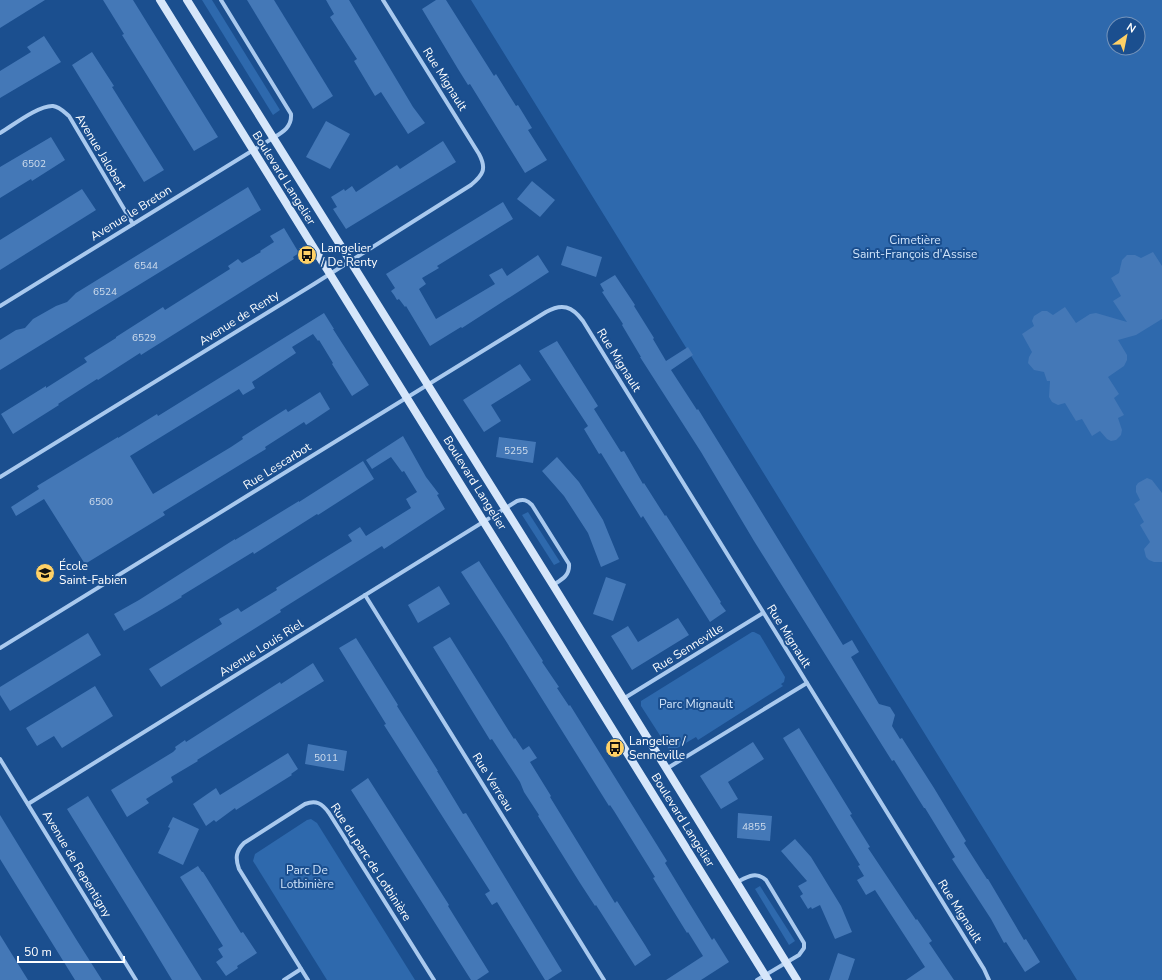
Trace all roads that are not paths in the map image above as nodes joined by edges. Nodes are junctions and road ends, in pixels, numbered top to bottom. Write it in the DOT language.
graph roads {
  1 [pos="160,0"];
  2 [pos="187,0"];
  3 [pos="221,0"];
  4 [pos="383,0"];
  5 [pos="0,133"];
  6 [pos="273,138"];
  7 [pos="253,150"];
  8 [pos="483,170"];
  9 [pos="133,224"];
  10 [pos="350,261"];
  11 [pos="330,274"];
  12 [pos="0,306"];
  13 [pos="566,307"];
  14 [pos="427,385"];
  15 [pos="407,397"];
  16 [pos="0,477"];
  17 [pos="505,509"];
  18 [pos="484,522"];
  19 [pos="552,585"];
  20 [pos="365,595"];
  21 [pos="763,613"];
  22 [pos="0,648"];
  23 [pos="807,683"];
  24 [pos="623,699"];
  25 [pos="0,759"];
  26 [pos="666,769"];
  27 [pos="28,804"];
  28 [pos="737,883"];
  29 [pos="786,962"];
  30 [pos="301,969"];
  31 [pos="767,977"];
  32 [pos="136,980"];
  33 [pos="284,980"];
  34 [pos="308,980"];
  35 [pos="434,980"];
  36 [pos="604,980"];
  37 [pos="757,980"];
  38 [pos="797,980"];
  39 [pos="990,980"];
  1 -- 7 [label="main road, Boulevard Langelier"];
  2 -- 6 [label="main road, Boulevard Langelier"];
  3 -- 6 [label="street, Boulevard Langelier"];
  4 -- 8 [label="street, Rue Mignault"];
  5 -- 9 [label="street, Avenue Jalobert"];
  6 -- 7 [label="street, Avenue le Breton"];
  6 -- 10 [label="main road, Boulevard Langelier"];
  7 -- 9 [label="street, Avenue le Breton"];
  7 -- 11 [label="main road, Boulevard Langelier"];
  8 -- 10 [label="street, Avenue de Renty"];
  9 -- 12 [label="street, Avenue le Breton"];
  10 -- 11 [label="street, Avenue de Renty"];
  10 -- 14 [label="main road, Boulevard Langelier"];
  11 -- 15 [label="main road, Boulevard Langelier"];
  11 -- 16 [label="street, Avenue de Renty"];
  13 -- 14 [label="street, Rue Lescarbot"];
  13 -- 21 [label="street, Rue Mignault"];
  14 -- 15 [label="street, Rue Lescarbot"];
  14 -- 17 [label="main road, Boulevard Langelier"];
  15 -- 18 [label="main road, Boulevard Langelier"];
  15 -- 22 [label="street, Rue Lescarbot"];
  17 -- 18 [label="street, Avenue Louis Riel"];
  17 -- 19 [label="main road, Boulevard Langelier"];
  17 -- 19 [label="street, Avenue Louis Riel"];
  18 -- 20 [label="street, Avenue Louis Riel"];
  18 -- 31 [label="main road, Boulevard Langelier"];
  19 -- 24 [label="main road, Boulevard Langelier"];
  20 -- 27 [label="street, Avenue Louis Riel"];
  20 -- 36 [label="street, Rue Verreau"];
  21 -- 23 [label="street, Rue Mignault"];
  21 -- 24 [label="street, Rue Senneville"];
  23 -- 26 [label="street"];
  23 -- 39 [label="street, Rue Mignault"];
  24 -- 26 [label="main road, Boulevard Langelier"];
  25 -- 27 [label="street, Avenue de Repentigny"];
  26 -- 28 [label="main road, Boulevard Langelier"];
  27 -- 32 [label="street, Avenue de Repentigny"];
  28 -- 29 [label="main road, Boulevard Langelier"];
  28 -- 29 [label="street"];
  29 -- 31 [label="street"];
  29 -- 38 [label="main road, Boulevard Langelier"];
  30 -- 33 [label="street"];
  30 -- 34 [label="street, Rue du parc de Lotbinière"];
  30 -- 35 [label="street, Rue du parc de Lotbinière"];
  31 -- 37 [label="street"];
}
